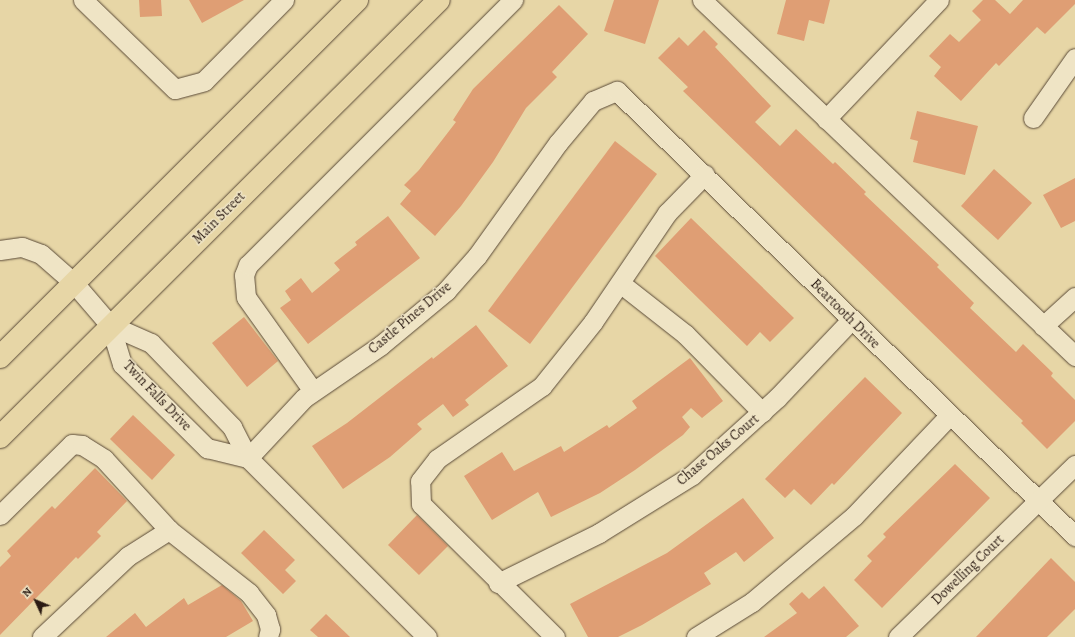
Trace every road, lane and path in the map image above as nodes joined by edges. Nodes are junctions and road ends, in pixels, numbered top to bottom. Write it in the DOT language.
graph roads {
  1 [pos="83,0"];
  2 [pos="284,0"];
  3 [pos="357,0"];
  4 [pos="439,0"];
  5 [pos="513,0"];
  6 [pos="702,0"];
  7 [pos="939,0"];
  8 [pos="1075,58"];
  9 [pos="617,91"];
  10 [pos="1033,118"];
  11 [pos="826,119"];
  12 [pos="704,174"];
  13 [pos="0,250"];
  14 [pos="73,282"];
  15 [pos="620,284"];
  16 [pos="1075,297"];
  17 [pos="851,320"];
  18 [pos="110,325"];
  19 [pos="1043,326"];
  20 [pos="1075,356"];
  21 [pos="0,357"];
  22 [pos="313,391"];
  23 [pos="762,412"];
  24 [pos="949,416"];
  25 [pos="0,437"];
  26 [pos="248,458"];
  27 [pos="1075,465"];
  28 [pos="1038,502"];
  29 [pos="0,516"];
  30 [pos="169,530"];
  31 [pos="1075,536"];
  32 [pos="498,583"];
  33 [pos="42,637"];
  34 [pos="268,637"];
  35 [pos="427,637"];
  36 [pos="554,637"];
  37 [pos="696,637"];
  38 [pos="898,637"];
  1 -- 2 [label="street"];
  3 -- 14 [label="main road"];
  4 -- 18 [label="main road, Main Street"];
  5 -- 22 [label="street"];
  6 -- 11 [label="street"];
  7 -- 11 [label="street"];
  8 -- 10 [label="street"];
  9 -- 12 [label="street, Beartooth Drive"];
  9 -- 22 [label="street, Castle Pines Drive"];
  11 -- 19 [label="street"];
  12 -- 15 [label="street"];
  12 -- 17 [label="street, Beartooth Drive"];
  13 -- 14 [label="street"];
  14 -- 18 [label="street"];
  14 -- 21 [label="main road"];
  15 -- 23 [label="street"];
  15 -- 32 [label="street"];
  16 -- 19 [label="street"];
  17 -- 23 [label="street, Chase Oaks Court"];
  17 -- 24 [label="street, Beartooth Drive"];
  18 -- 25 [label="main road, Main Street"];
  18 -- 26 [label="street"];
  18 -- 26 [label="street, Twin Falls Drive"];
  19 -- 20 [label="street"];
  22 -- 26 [label="street, Castle Pines Drive"];
  23 -- 32 [label="street, Chase Oaks Court"];
  24 -- 28 [label="street, Beartooth Drive"];
  24 -- 37 [label="street"];
  26 -- 35 [label="street"];
  27 -- 28 [label="street, Dowelling Court"];
  28 -- 31 [label="street, Beartooth Drive"];
  28 -- 38 [label="street, Dowelling Court"];
  29 -- 30 [label="street"];
  30 -- 33 [label="street"];
  30 -- 34 [label="street"];
  32 -- 36 [label="street"];
}
